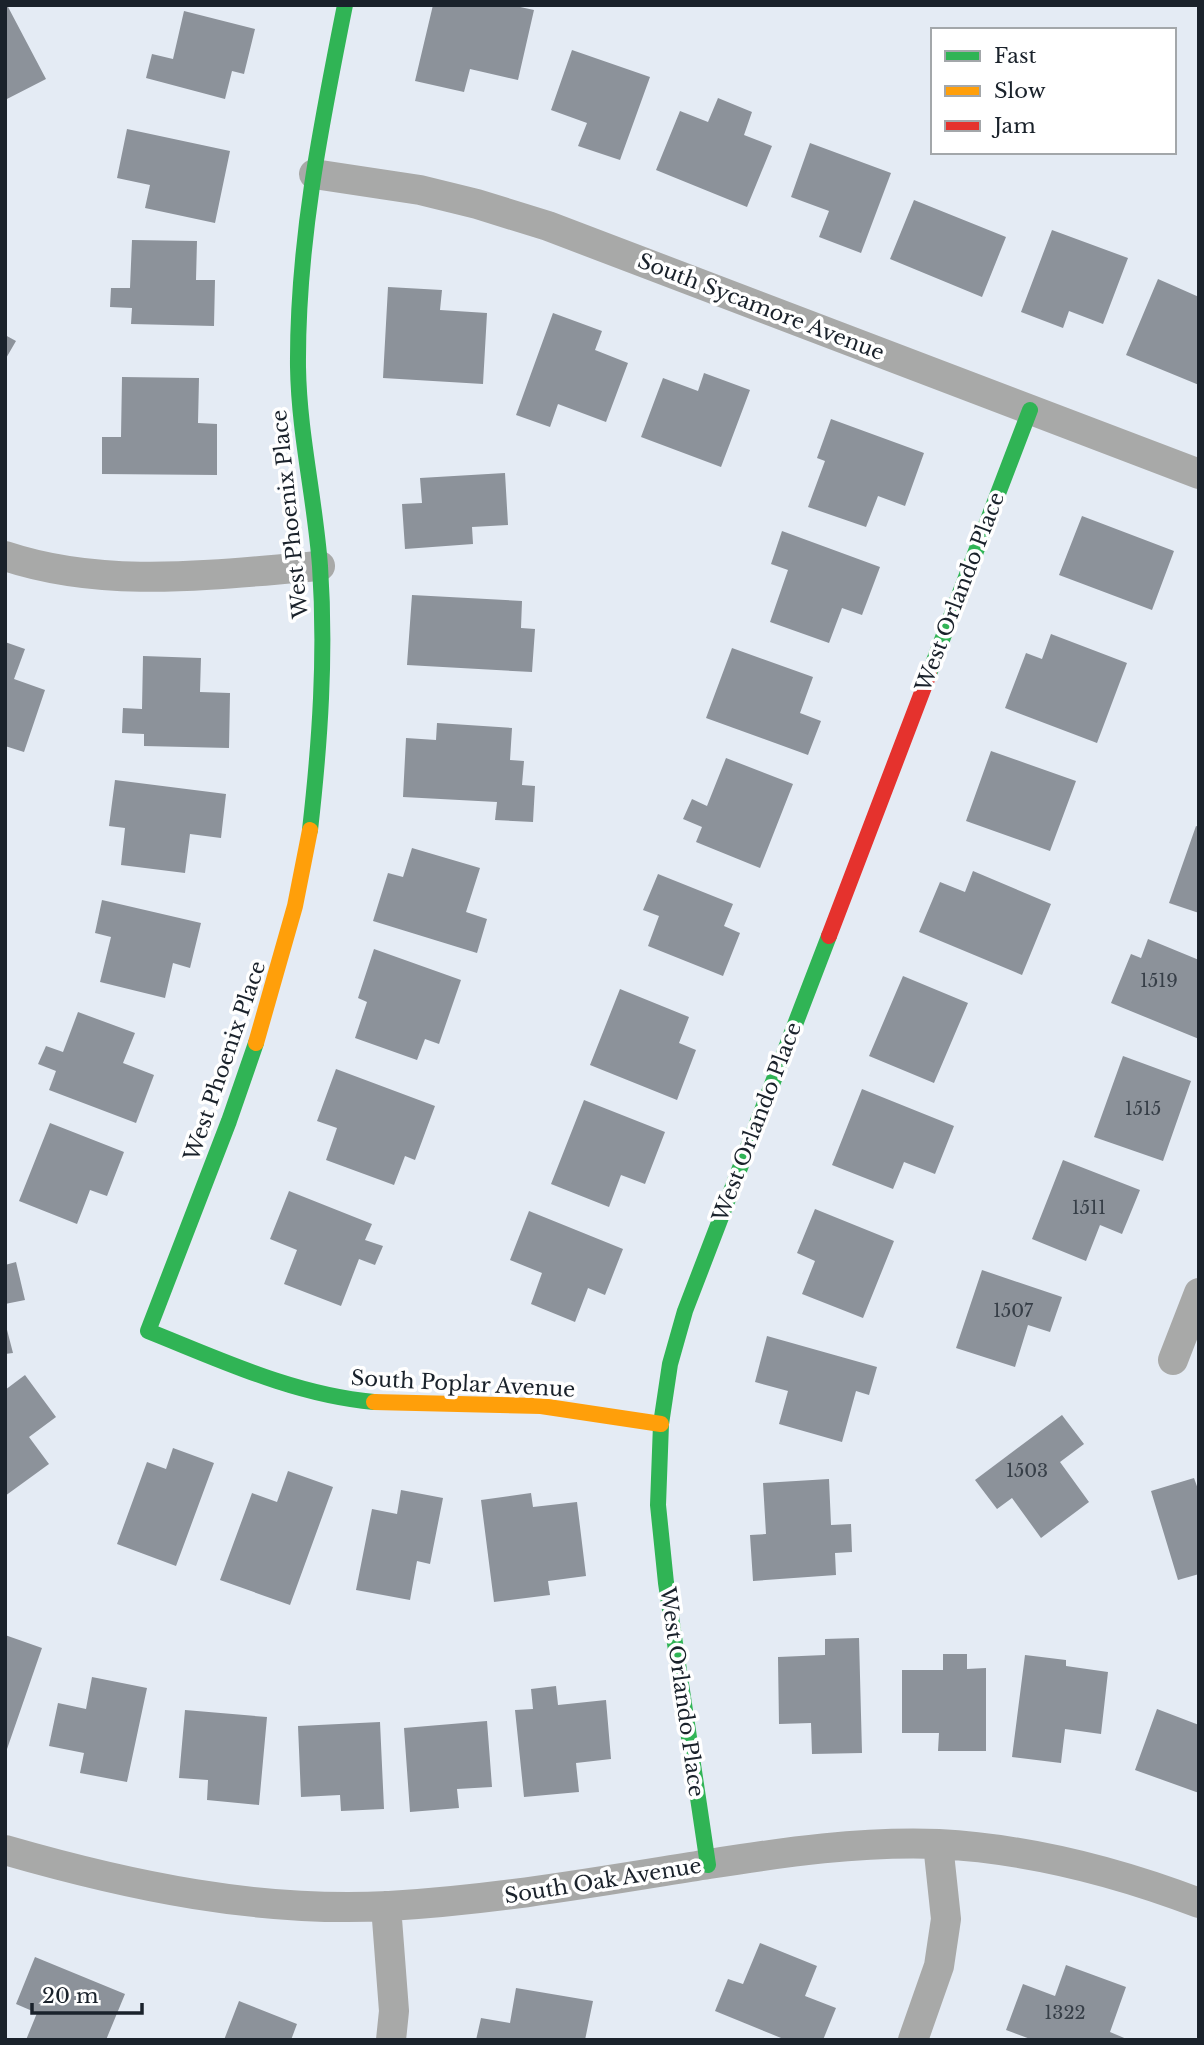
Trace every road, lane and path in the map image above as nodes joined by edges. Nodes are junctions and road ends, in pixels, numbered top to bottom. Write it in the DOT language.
graph roads {
  1 [pos="345,5"];
  2 [pos="314,174"];
  3 [pos="1030,410"];
  4 [pos="1199,474"];
  5 [pos="5,556"];
  6 [pos="320,566"];
  7 [pos="1199,1293"];
  8 [pos="148,1331"];
  9 [pos="1173,1360"];
  10 [pos="661,1424"];
  11 [pos="938,1844"];
  12 [pos="5,1850"];
  13 [pos="708,1865"];
  14 [pos="1199,1903"];
  15 [pos="386,1906"];
  16 [pos="391,2040"];
  17 [pos="913,2040"];
  1 -- 2 [label="street, West Phoenix Place"];
  2 -- 3 [label="street, South Sycamore Avenue"];
  2 -- 6 [label="street, West Phoenix Place"];
  3 -- 4 [label="street, South Sycamore Avenue"];
  3 -- 10 [label="street, West Orlando Place"];
  5 -- 6 [label="street"];
  6 -- 8 [label="street, West Phoenix Place"];
  7 -- 9 [label="street"];
  8 -- 10 [label="street, South Poplar Avenue"];
  10 -- 13 [label="street, West Orlando Place"];
  11 -- 13 [label="street, South Oak Avenue"];
  11 -- 14 [label="street, South Oak Avenue"];
  11 -- 17 [label="street"];
  12 -- 15 [label="street, South Oak Avenue"];
  13 -- 15 [label="street, South Oak Avenue"];
  15 -- 16 [label="street"];
}
